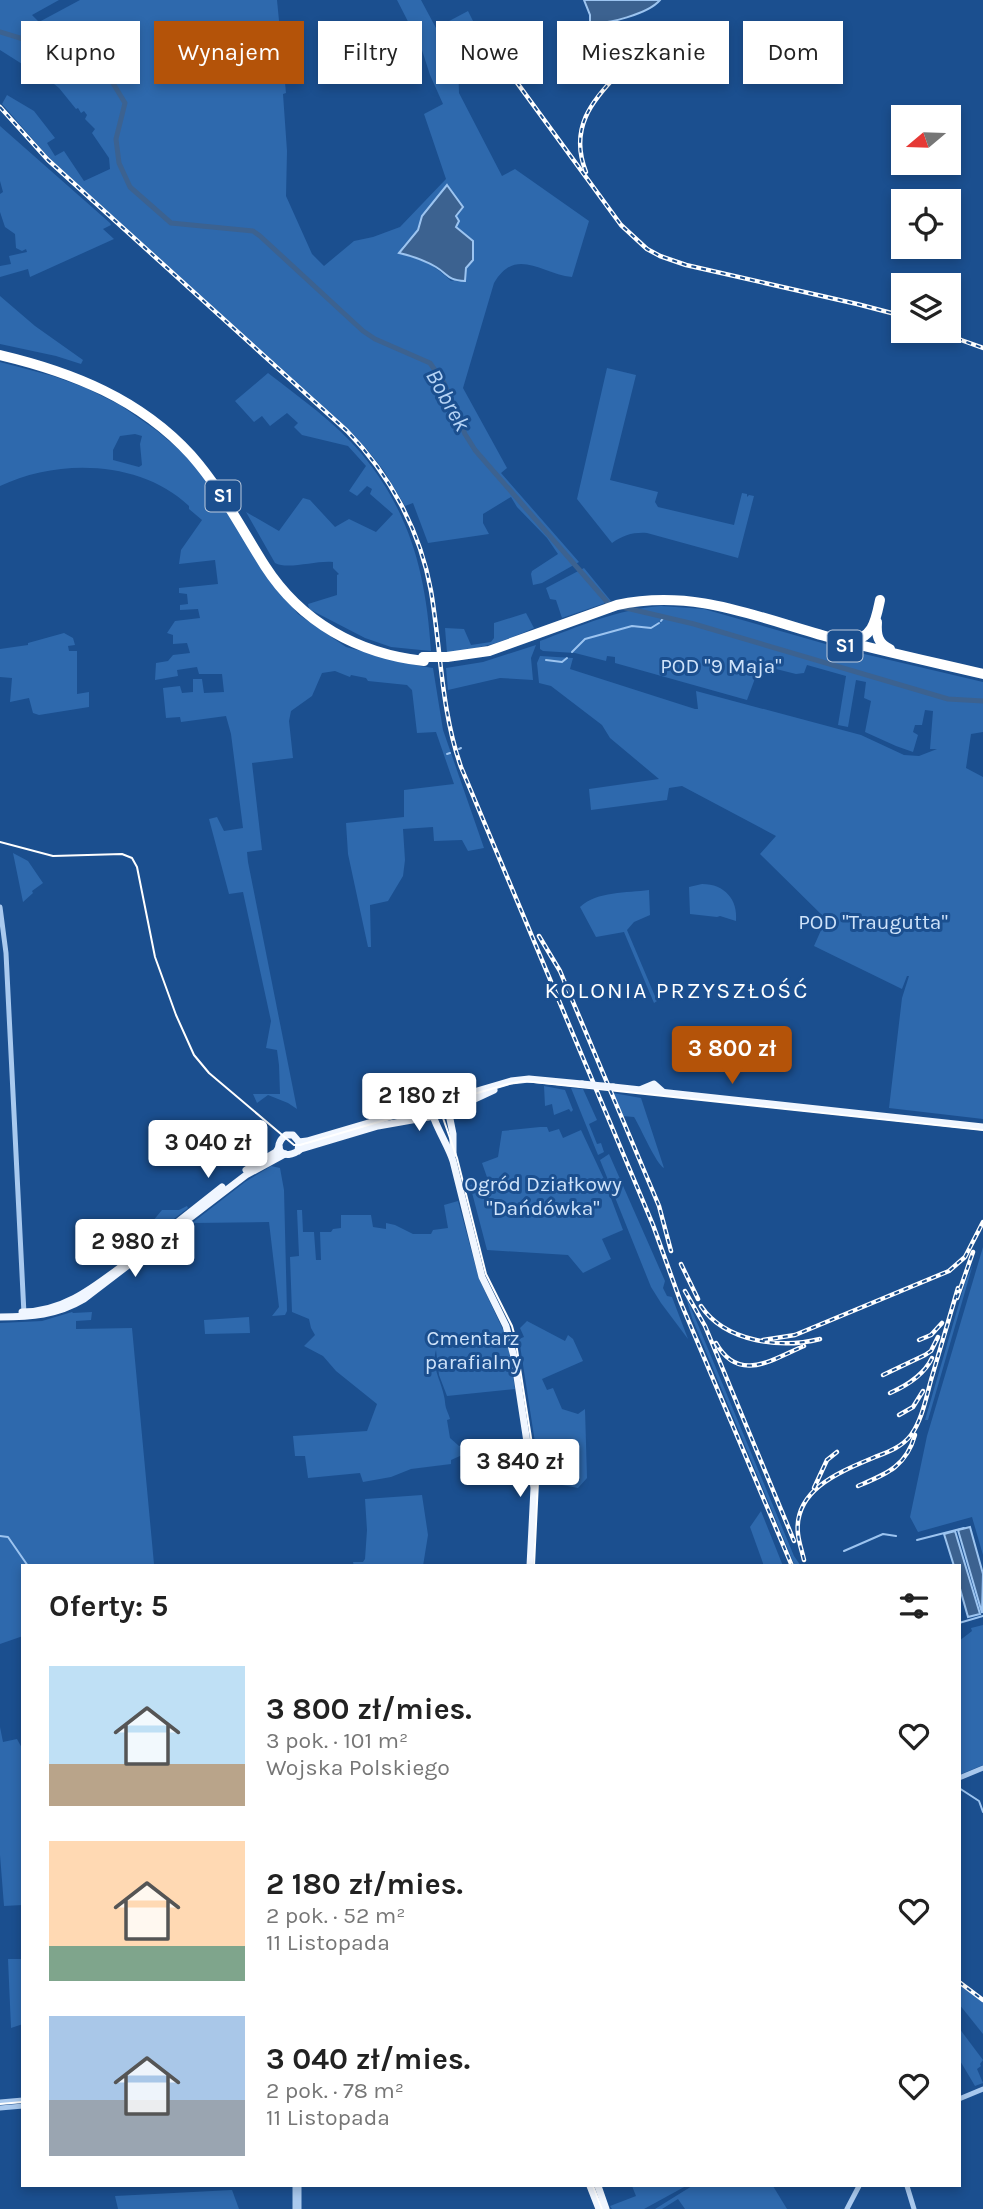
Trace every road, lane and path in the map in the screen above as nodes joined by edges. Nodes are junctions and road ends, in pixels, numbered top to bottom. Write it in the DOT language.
graph roads {
  1 [pos="0,353"];
  2 [pos="880,600"];
  3 [pos="638,603"];
  4 [pos="877,614"];
  5 [pos="828,636"];
  6 [pos="907,656"];
  7 [pos="983,676"];
  8 [pos="0,907"];
  9 [pos="503,1083"];
  10 [pos="446,1099"];
  11 [pos="431,1103"];
  12 [pos="449,1112"];
  13 [pos="434,1116"];
  14 [pos="983,1127"];
  15 [pos="299,1142"];
  16 [pos="279,1147"];
  17 [pos="298,1151"];
  18 [pos="285,1154"];
  19 [pos="453,1161"];
  20 [pos="0,1314"];
  21 [pos="24,1314"];
  22 [pos="530,1564"];
  23 [pos="983,1768"];
  24 [pos="961,1776"];
  25 [pos="983,2089"];
  26 [pos="961,2098"];
  27 [pos="21,2100"];
  28 [pos="0,2102"];
  29 [pos="21,2106"];
  30 [pos="0,2108"];
  31 [pos="297,2187"];
  32 [pos="590,2187"];
  33 [pos="597,2187"];
  34 [pos="858,2187"];
  35 [pos="907,2187"];
  36 [pos="297,2209"];
  37 [pos="599,2209"];
  38 [pos="606,2209"];
  39 [pos="847,2209"];
  40 [pos="914,2209"];
  1 -- 3 [label="highway, S1, bridge"];
  2 -- 4 [label="highway"];
  3 -- 5 [label="highway, S1"];
  3 -- 7 [label="highway, S1"];
  4 -- 5 [label="highway"];
  4 -- 6 [label="highway"];
  5 -- 6 [label="highway, S1"];
  6 -- 7 [label="highway, S1"];
  8 -- 21 [label="street"];
  9 -- 10 [label="main road"];
  9 -- 12 [label="main road"];
  9 -- 14 [label="main road, bridge"];
  10 -- 11 [label="main road"];
  10 -- 12 [label="main road"];
  11 -- 13 [label="main road"];
  11 -- 15 [label="main road"];
  12 -- 13 [label="main road"];
  12 -- 19 [label="main road"];
  13 -- 17 [label="main road"];
  13 -- 19 [label="main road"];
  15 -- 16 [label="main road"];
  15 -- 17 [label="main road"];
  16 -- 18 [label="main road"];
  16 -- 21 [label="main road"];
  17 -- 18 [label="main road"];
  18 -- 21 [label="main road"];
  19 -- 22 [label="main road"];
  20 -- 21 [label="main road"];
  23 -- 24 [label="street"];
  25 -- 26 [label="street"];
  27 -- 28 [label="street"];
  29 -- 30 [label="street"];
  31 -- 36 [label="street"];
  32 -- 37 [label="main road"];
  33 -- 38 [label="main road"];
  34 -- 39 [label="street"];
  35 -- 40 [label="street"];
}
